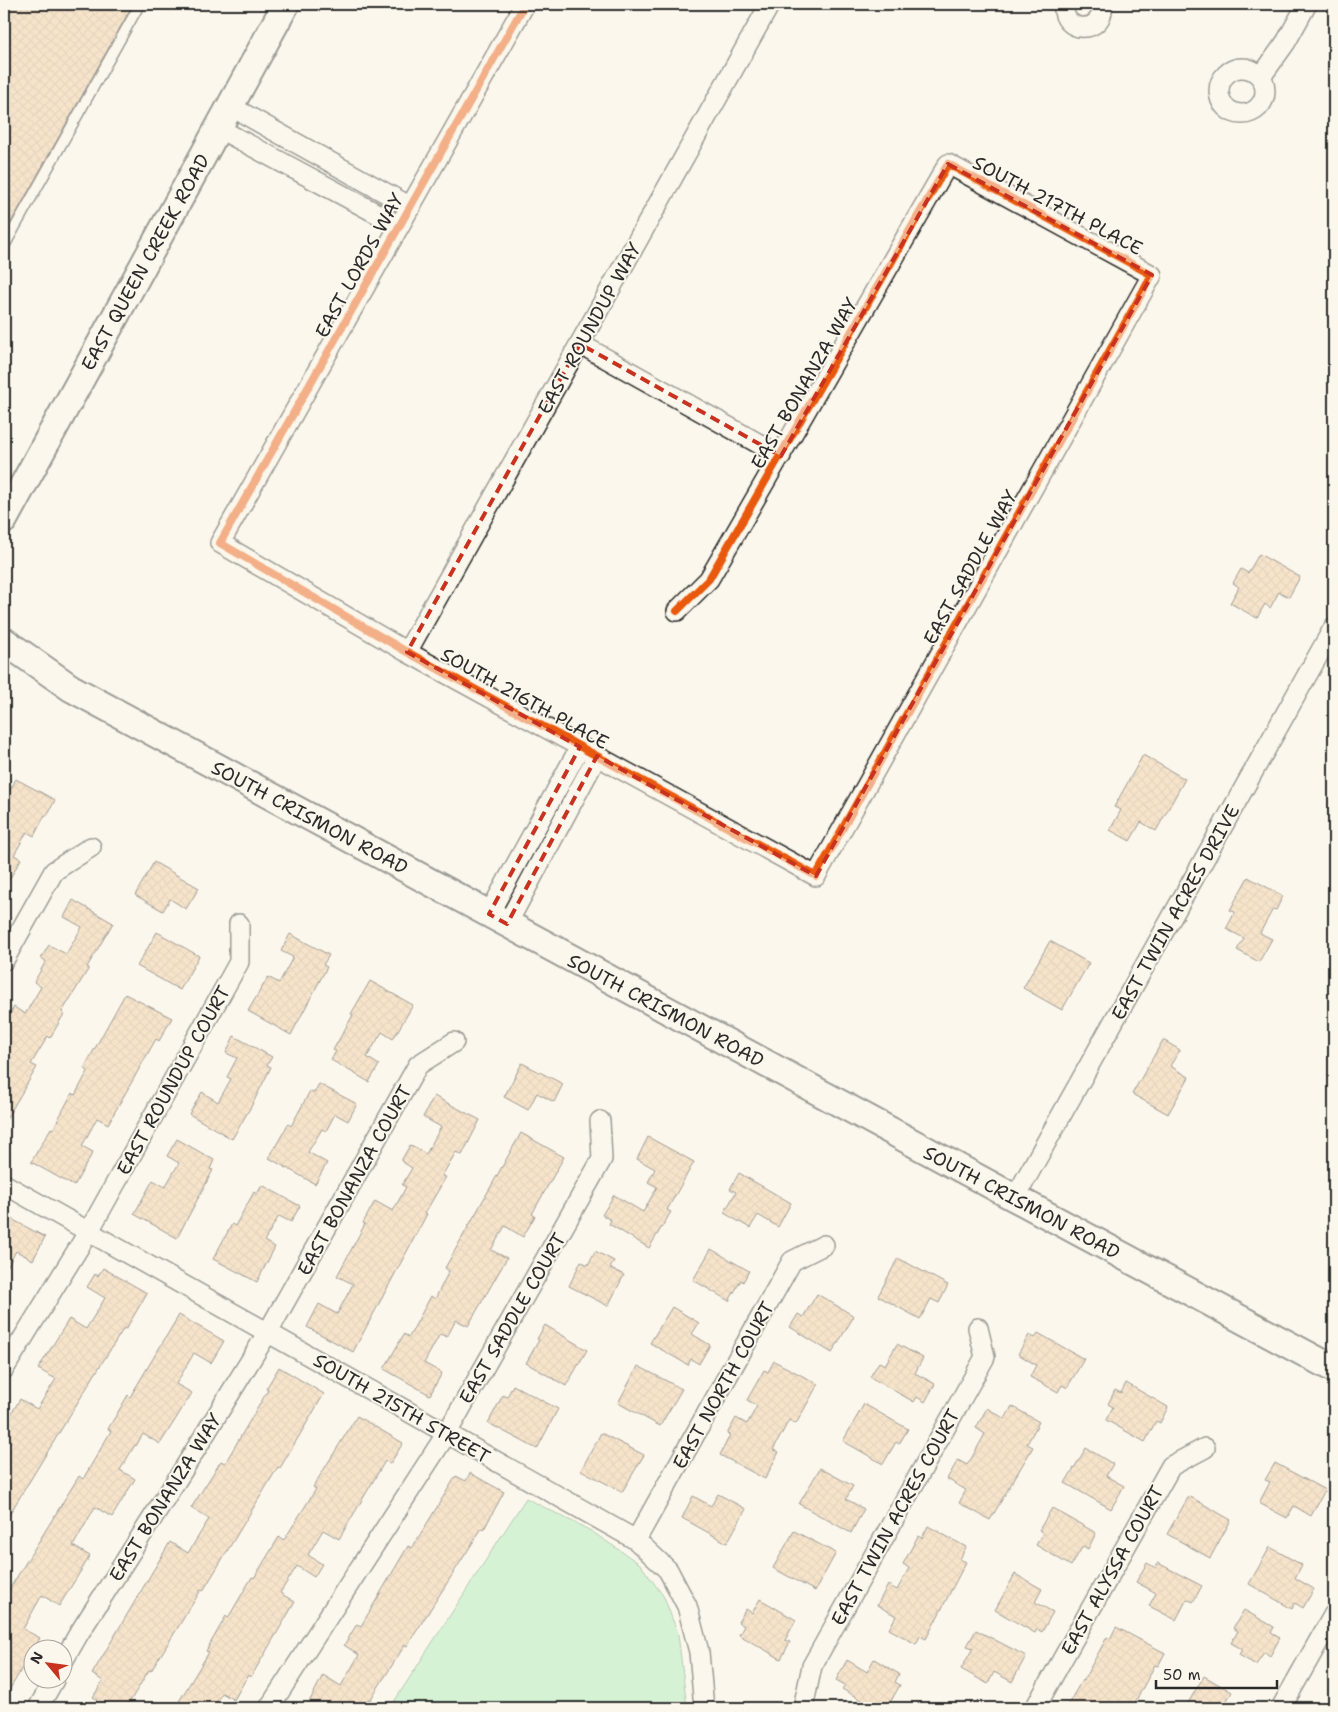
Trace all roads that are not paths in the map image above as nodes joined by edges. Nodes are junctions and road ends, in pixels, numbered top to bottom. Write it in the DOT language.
graph roads {
  1 [pos="140,4"];
  2 [pos="286,4"];
  3 [pos="525,4"];
  4 [pos="770,4"];
  5 [pos="1064,4"];
  6 [pos="1102,4"];
  7 [pos="1307,4"];
  8 [pos="1261,77"];
  9 [pos="224,117"];
  10 [pos="948,164"];
  11 [pos="411,207"];
  12 [pos="400,226"];
  13 [pos="4,247"];
  14 [pos="1152,275"];
  15 [pos="580,344"];
  16 [pos="781,456"];
  17 [pos="4,520"];
  18 [pos="220,543"];
  19 [pos="677,611"];
  20 [pos="1334,627"];
  21 [pos="4,641"];
  22 [pos="408,652"];
  23 [pos="580,747"];
  24 [pos="597,756"];
  25 [pos="90,847"];
  26 [pos="816,876"];
  27 [pos="498,919"];
  28 [pos="239,924"];
  29 [pos="4,960"];
  30 [pos="454,1042"];
  31 [pos="600,1121"];
  32 [pos="4,1184"];
  33 [pos="1015,1198"];
  34 [pos="89,1231"];
  35 [pos="824,1245"];
  36 [pos="978,1328"];
  37 [pos="268,1332"];
  38 [pos="4,1369"];
  39 [pos="1334,1369"];
  40 [pos="447,1433"];
  41 [pos="1205,1448"];
  42 [pos="636,1540"];
  43 [pos="1334,1614"];
  44 [pos="72,1646"];
  45 [pos="48,1690"];
  46 [pos="38,1708"];
  47 [pos="269,1708"];
  48 [pos="704,1708"];
  49 [pos="803,1708"];
  50 [pos="1035,1708"];
  51 [pos="1281,1708"];
  1 -- 13 [label="lane"];
  2 -- 9 [label="street, EAST QUEEN CREEK ROAD"];
  3 -- 11 [label="street, EAST LORDS WAY"];
  4 -- 15 [label="street, EAST ROUNDUP WAY"];
  5 -- 6 [label="street"];
  7 -- 8 [label="street"];
  9 -- 11 [label="street"];
  9 -- 12 [label="street"];
  9 -- 17 [label="street, EAST QUEEN CREEK ROAD"];
  10 -- 14 [label="street, SOUTH 217TH PLACE"];
  10 -- 16 [label="street, EAST BONANZA WAY"];
  11 -- 12 [label="street, EAST LORDS WAY"];
  12 -- 18 [label="street, EAST LORDS WAY"];
  14 -- 26 [label="street, EAST SADDLE WAY"];
  15 -- 16 [label="street"];
  15 -- 22 [label="street, EAST ROUNDUP WAY"];
  16 -- 19 [label="street, EAST BONANZA WAY"];
  18 -- 22 [label="street, SOUTH 216TH PLACE"];
  20 -- 33 [label="street, EAST TWIN ACRES DRIVE"];
  21 -- 27 [label="street, SOUTH CRISMON ROAD"];
  22 -- 23 [label="street, SOUTH 216TH PLACE"];
  23 -- 24 [label="street, SOUTH 216TH PLACE"];
  23 -- 27 [label="street"];
  24 -- 26 [label="street, SOUTH 216TH PLACE"];
  24 -- 27 [label="street"];
  25 -- 29 [label="street"];
  27 -- 33 [label="street, SOUTH CRISMON ROAD"];
  28 -- 34 [label="street, EAST ROUNDUP COURT"];
  30 -- 37 [label="street, EAST BONANZA COURT"];
  31 -- 40 [label="street, EAST SADDLE COURT"];
  32 -- 34 [label="street, SOUTH 215TH STREET"];
  33 -- 39 [label="street, SOUTH CRISMON ROAD"];
  34 -- 37 [label="street, SOUTH 215TH STREET"];
  34 -- 38 [label="street"];
  35 -- 42 [label="street, EAST NORTH COURT"];
  36 -- 49 [label="street, EAST TWIN ACRES COURT"];
  37 -- 40 [label="street, SOUTH 215TH STREET"];
  37 -- 44 [label="street, EAST BONANZA WAY"];
  40 -- 42 [label="street, SOUTH 215TH STREET"];
  40 -- 47 [label="street, EAST SADDLE COURT"];
  41 -- 50 [label="street, EAST ALYSSA COURT"];
  42 -- 48 [label="street, SOUTH 215TH STREET"];
  43 -- 51 [label="street"];
  45 -- 46 [label="street"];
}
